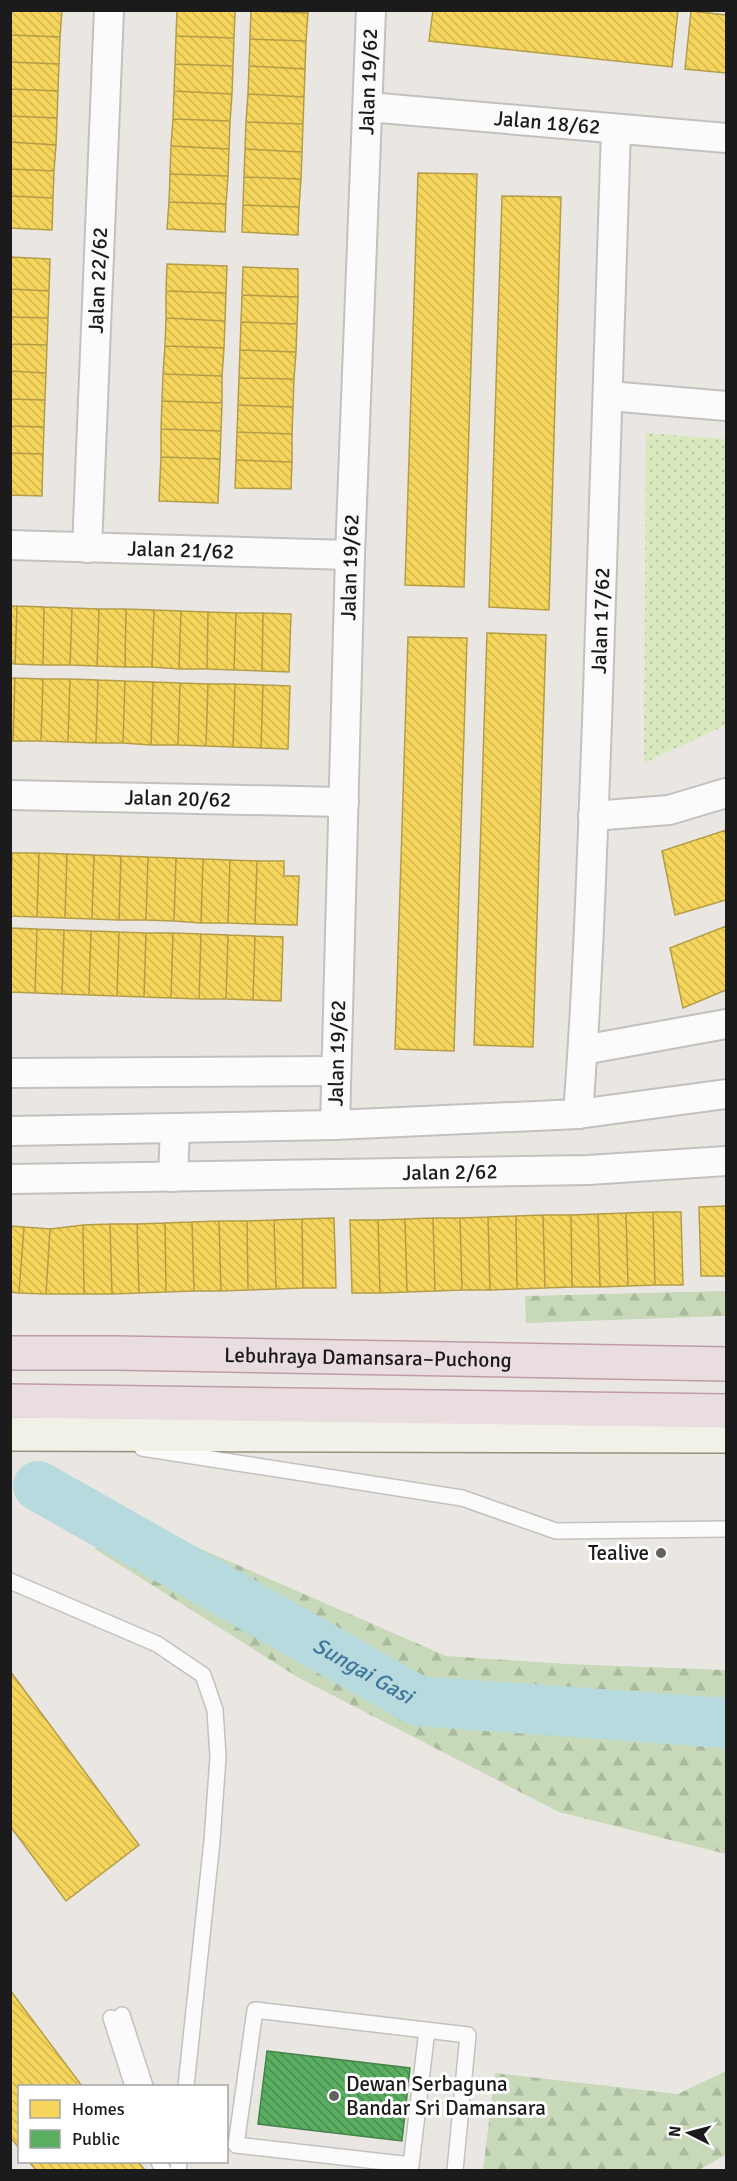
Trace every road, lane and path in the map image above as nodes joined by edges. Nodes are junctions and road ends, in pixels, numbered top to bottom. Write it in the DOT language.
graph roads {
  1 [pos="109,10"];
  2 [pos="371,10"];
  3 [pos="368,107"];
  4 [pos="616,129"];
  5 [pos="726,138"];
  6 [pos="609,396"];
  7 [pos="726,406"];
  8 [pos="10,545"];
  9 [pos="87,548"];
  10 [pos="350,555"];
  11 [pos="726,793"];
  12 [pos="10,795"];
  13 [pos="344,802"];
  14 [pos="593,816"];
  15 [pos="726,1024"];
  16 [pos="583,1050"];
  17 [pos="336,1071"];
  18 [pos="10,1073"];
  19 [pos="726,1094"];
  20 [pos="578,1114"];
  21 [pos="334,1125"];
  22 [pos="175,1128"];
  23 [pos="10,1131"];
  24 [pos="726,1161"];
  25 [pos="173,1177"];
  26 [pos="10,1179"];
  27 [pos="10,1353"];
  28 [pos="726,1364"];
  29 [pos="10,1401"];
  30 [pos="726,1411"];
  31 [pos="49,1433"];
  32 [pos="10,1434"];
  33 [pos="726,1436"];
  34 [pos="726,1529"];
  35 [pos="10,1581"];
  36 [pos="428,2030"];
  37 [pos="133,2085"];
  38 [pos="145,2085"];
  39 [pos="186,2085"];
  40 [pos="455,2170"];
  1 -- 9 [label="street, Jalan 22/62"];
  2 -- 3 [label="street, Jalan 19/62"];
  3 -- 4 [label="street, Jalan 18/62"];
  3 -- 10 [label="street, Jalan 19/62"];
  4 -- 5 [label="street, Jalan 18/62"];
  4 -- 6 [label="street, Jalan 17/62"];
  6 -- 7 [label="street"];
  6 -- 14 [label="street, Jalan 17/62"];
  8 -- 9 [label="street, Jalan 21/62"];
  9 -- 10 [label="street, Jalan 21/62"];
  10 -- 13 [label="street, Jalan 19/62"];
  11 -- 14 [label="street"];
  12 -- 13 [label="street, Jalan 20/62"];
  13 -- 17 [label="street, Jalan 19/62"];
  14 -- 16 [label="street, Jalan 17/62"];
  15 -- 16 [label="street"];
  16 -- 20 [label="street, Jalan 17/62"];
  17 -- 18 [label="street"];
  17 -- 21 [label="street, Jalan 19/62"];
  19 -- 20 [label="street"];
  20 -- 21 [label="street"];
  21 -- 22 [label="street"];
  22 -- 23 [label="street"];
  22 -- 25 [label="street"];
  24 -- 25 [label="street, Jalan 2/62"];
  25 -- 26 [label="street, Jalan 2/62"];
  27 -- 28 [label="highway, Lebuhraya Damansara–Puchong"];
  29 -- 30 [label="highway"];
  31 -- 32 [label="main road"];
  31 -- 33 [label="main road"];
  31 -- 34 [label="lane"];
  35 -- 39 [label="lane"];
  36 -- 36 [label="lane"];
  36 -- 40 [label="lane"];
  37 -- 38 [label="lane"];
}
